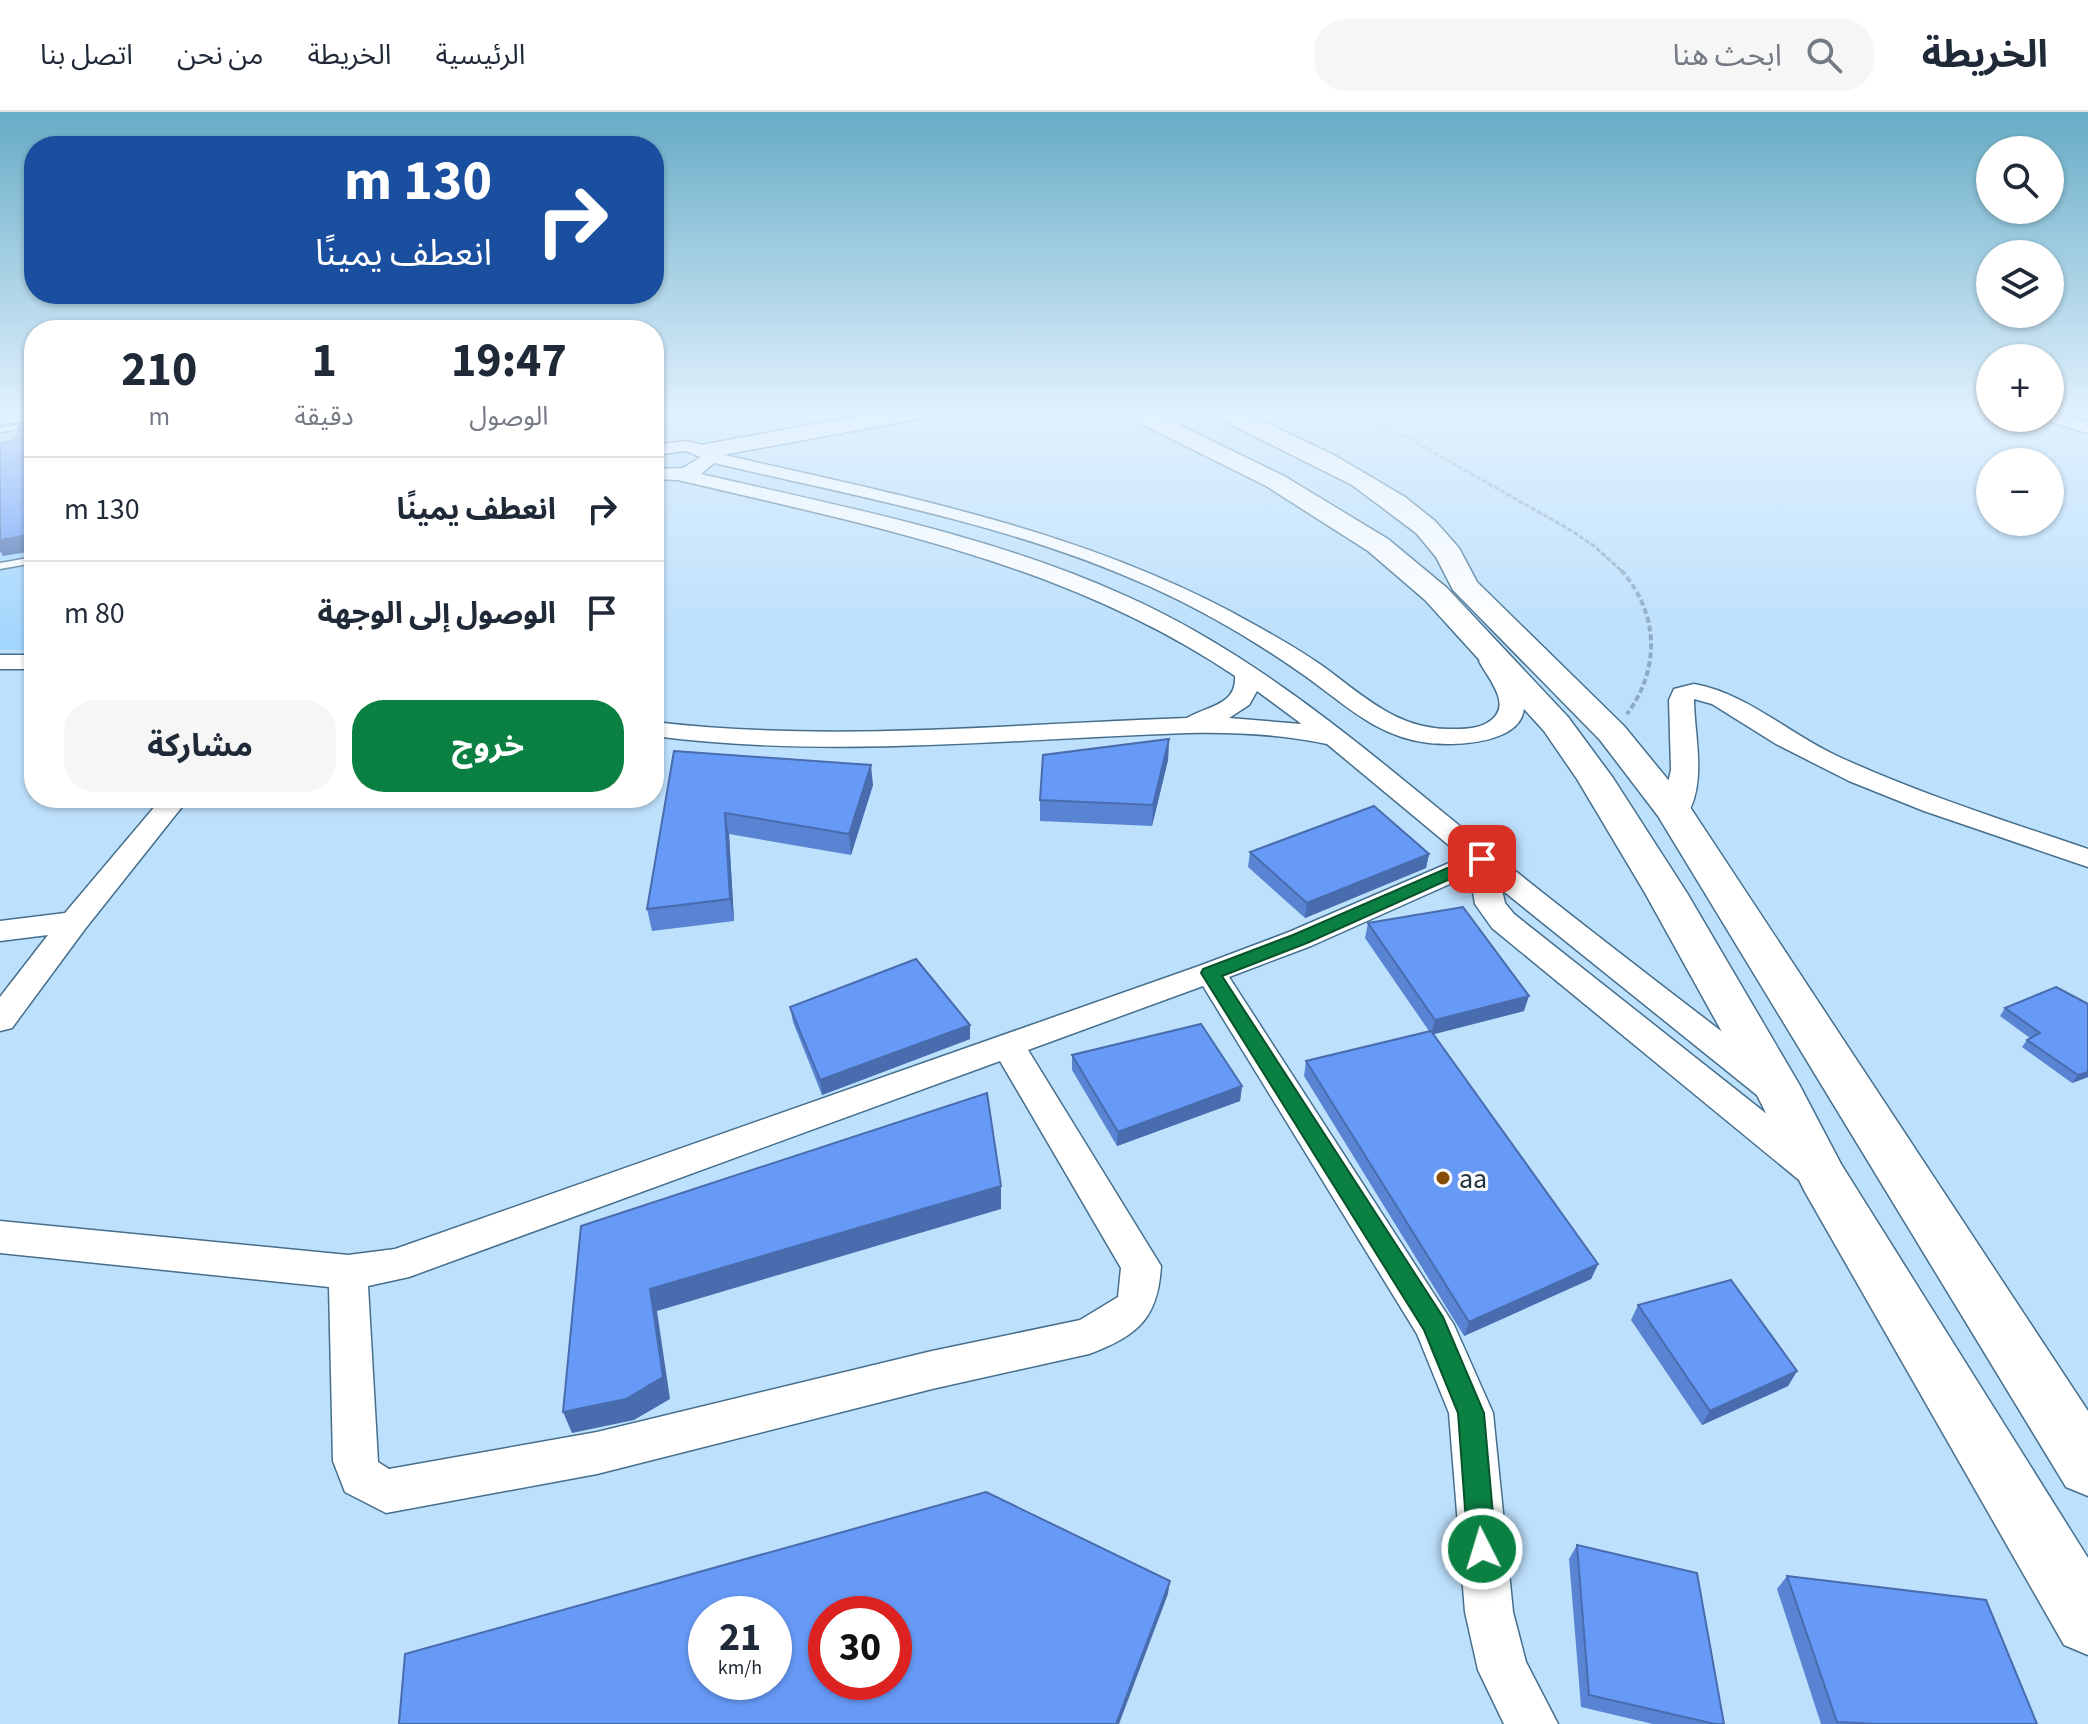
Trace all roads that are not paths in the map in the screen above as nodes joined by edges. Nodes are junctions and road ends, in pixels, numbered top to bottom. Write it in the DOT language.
graph roads {
  1 [pos="716,487"];
  2 [pos="843,487"];
  3 [pos="1286,487"];
  4 [pos="1315,487"];
  5 [pos="24,562"];
  6 [pos="0,566"];
  7 [pos="1487,647"];
  8 [pos="0,662"];
  9 [pos="24,662"];
  10 [pos="1246,672"];
  11 [pos="1184,725"];
  12 [pos="664,730"];
  13 [pos="1335,738"];
  14 [pos="168,808"];
  15 [pos="1675,812"];
  16 [pos="2088,858"];
  17 [pos="1482,859"];
  18 [pos="1725,891"];
  19 [pos="1666,893"];
  20 [pos="74,922"];
  21 [pos="0,931"];
  22 [pos="1210,973"];
  23 [pos="0,1020"];
  24 [pos="1008,1046"];
  25 [pos="1782,1097"];
  26 [pos="1823,1178"];
  27 [pos="0,1237"];
  28 [pos="348,1272"];
  29 [pos="2088,1466"];
  30 [pos="2088,1621"];
  31 [pos="1532,1724"];
  1 -- 10 [label="street"];
  2 -- 7 [label="street"];
  3 -- 7 [label="main road"];
  4 -- 15 [label="main road"];
  5 -- 6 [label="lane"];
  7 -- 19 [label="main road"];
  8 -- 9 [label="street"];
  10 -- 11 [label="street"];
  10 -- 13 [label="street"];
  11 -- 12 [label="street"];
  11 -- 13 [label="street"];
  13 -- 17 [label="street"];
  14 -- 20 [label="street"];
  15 -- 16 [label="street"];
  15 -- 18 [label="main road"];
  17 -- 22 [label="street"];
  17 -- 25 [label="street"];
  17 -- 26 [label="street"];
  18 -- 19 [label="main road"];
  18 -- 29 [label="main road"];
  19 -- 25 [label="main road"];
  20 -- 21 [label="street"];
  20 -- 23 [label="street"];
  22 -- 24 [label="street"];
  22 -- 31 [label="street"];
  24 -- 28 [label="street"];
  24 -- 28 [label="street"];
  25 -- 26 [label="main road"];
  26 -- 30 [label="main road"];
  27 -- 28 [label="street"];
}
